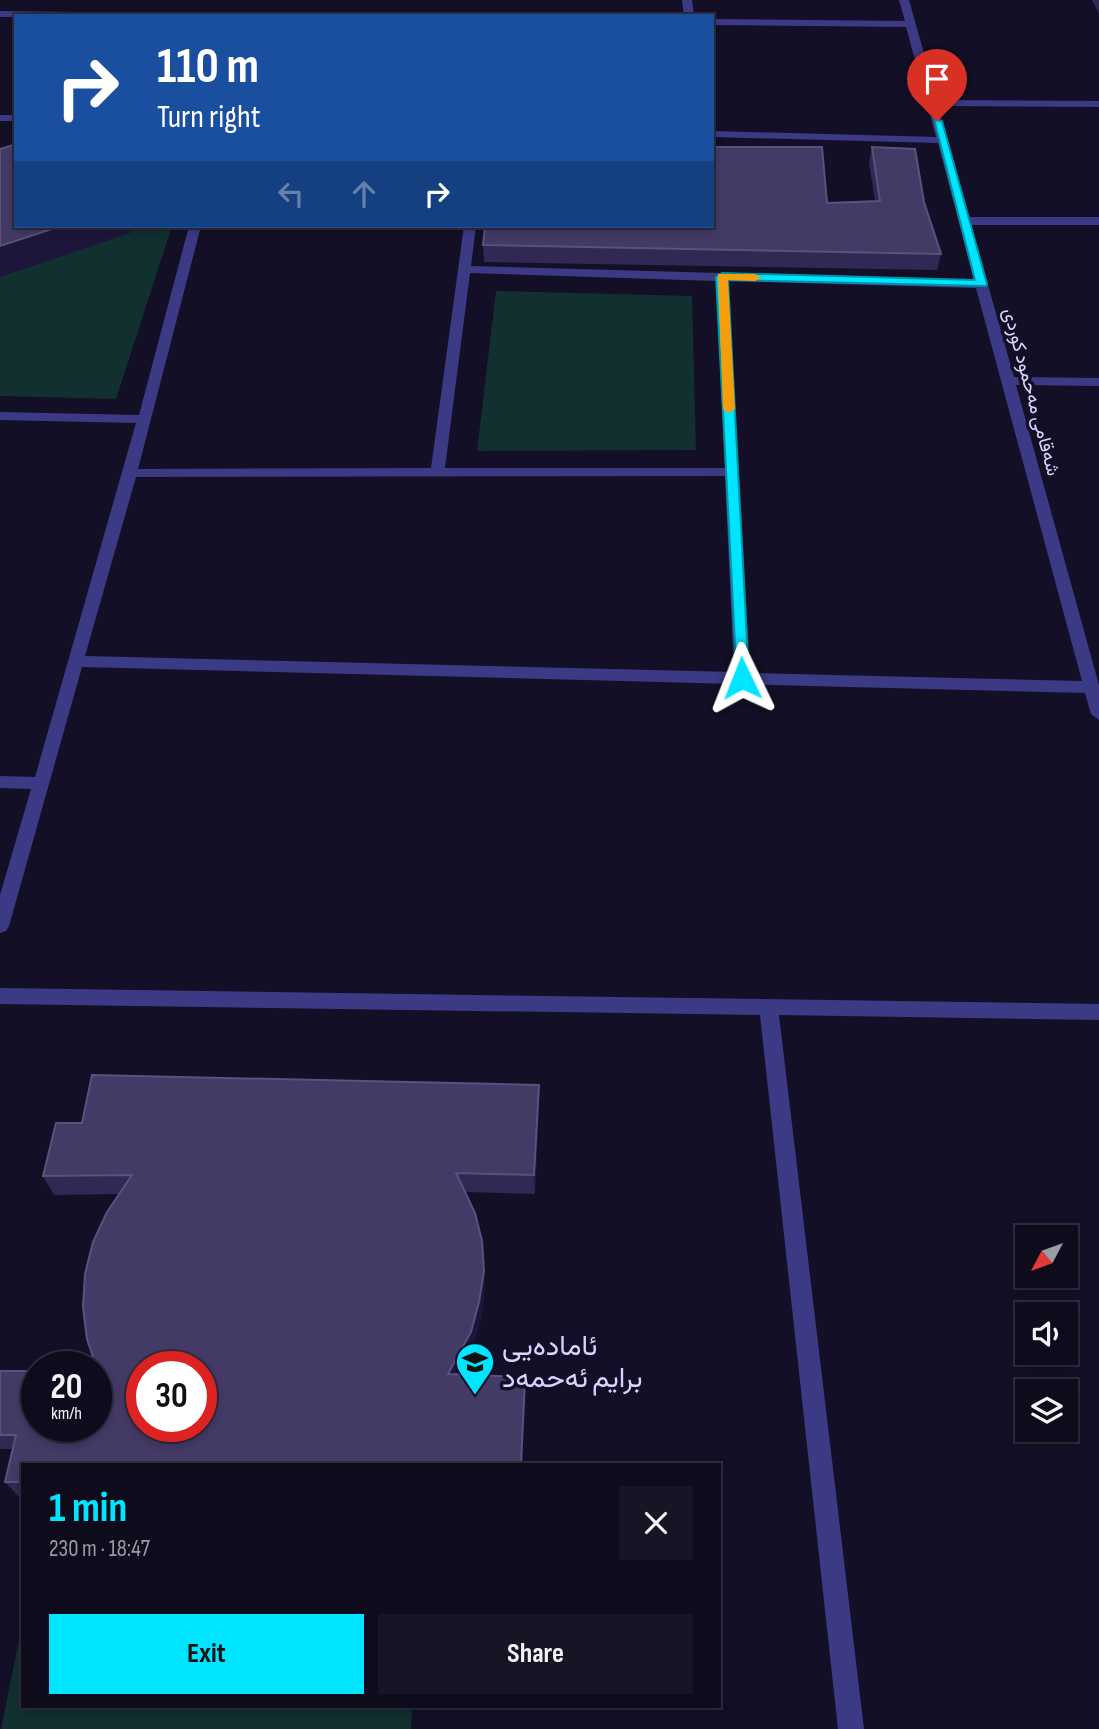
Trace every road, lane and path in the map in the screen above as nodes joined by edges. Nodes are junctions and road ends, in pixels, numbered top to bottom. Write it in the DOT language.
graph roads {
  1 [pos="904,0"];
  2 [pos="714,22"];
  3 [pos="911,24"];
  4 [pos="932,103"];
  5 [pos="1099,104"];
  6 [pos="714,134"];
  7 [pos="942,140"];
  8 [pos="965,221"];
  9 [pos="1099,221"];
  10 [pos="194,228"];
  11 [pos="470,228"];
  12 [pos="464,269"];
  13 [pos="722,277"];
  14 [pos="982,284"];
  15 [pos="1008,382"];
  16 [pos="1099,382"];
  17 [pos="0,416"];
  18 [pos="144,419"];
  19 [pos="733,472"];
  20 [pos="130,473"];
  21 [pos="437,474"];
  22 [pos="76,660"];
  23 [pos="742,678"];
  24 [pos="1092,687"];
  25 [pos="1099,714"];
  26 [pos="0,782"];
  27 [pos="41,783"];
  28 [pos="0,926"];
  29 [pos="0,996"];
  30 [pos="769,1007"];
  31 [pos="1099,1012"];
  32 [pos="850,1729"];
  1 -- 3 [label="street, شەقامی مەحمود کوردی"];
  2 -- 3 [label="street"];
  3 -- 4 [label="street, شەقامی مەحمود کوردی"];
  4 -- 5 [label="street"];
  4 -- 7 [label="street, شەقامی مەحمود کوردی"];
  6 -- 7 [label="street"];
  7 -- 8 [label="street, شەقامی مەحمود کوردی"];
  8 -- 9 [label="street"];
  8 -- 14 [label="street, شەقامی مەحمود کوردی"];
  10 -- 18 [label="street"];
  11 -- 12 [label="street"];
  12 -- 13 [label="street"];
  12 -- 21 [label="street"];
  13 -- 14 [label="street"];
  13 -- 19 [label="street"];
  14 -- 15 [label="street, شەقامی مەحمود کوردی"];
  15 -- 16 [label="street"];
  15 -- 24 [label="street, شەقامی مەحمود کوردی"];
  17 -- 18 [label="street"];
  18 -- 20 [label="street"];
  19 -- 21 [label="street"];
  19 -- 23 [label="street"];
  20 -- 21 [label="street"];
  20 -- 22 [label="street"];
  22 -- 23 [label="street"];
  22 -- 27 [label="street"];
  23 -- 24 [label="street"];
  24 -- 25 [label="street, شەقامی مەحمود کوردی"];
  26 -- 27 [label="street"];
  27 -- 28 [label="street"];
  29 -- 30 [label="street"];
  30 -- 31 [label="street"];
  30 -- 32 [label="street"];
}
